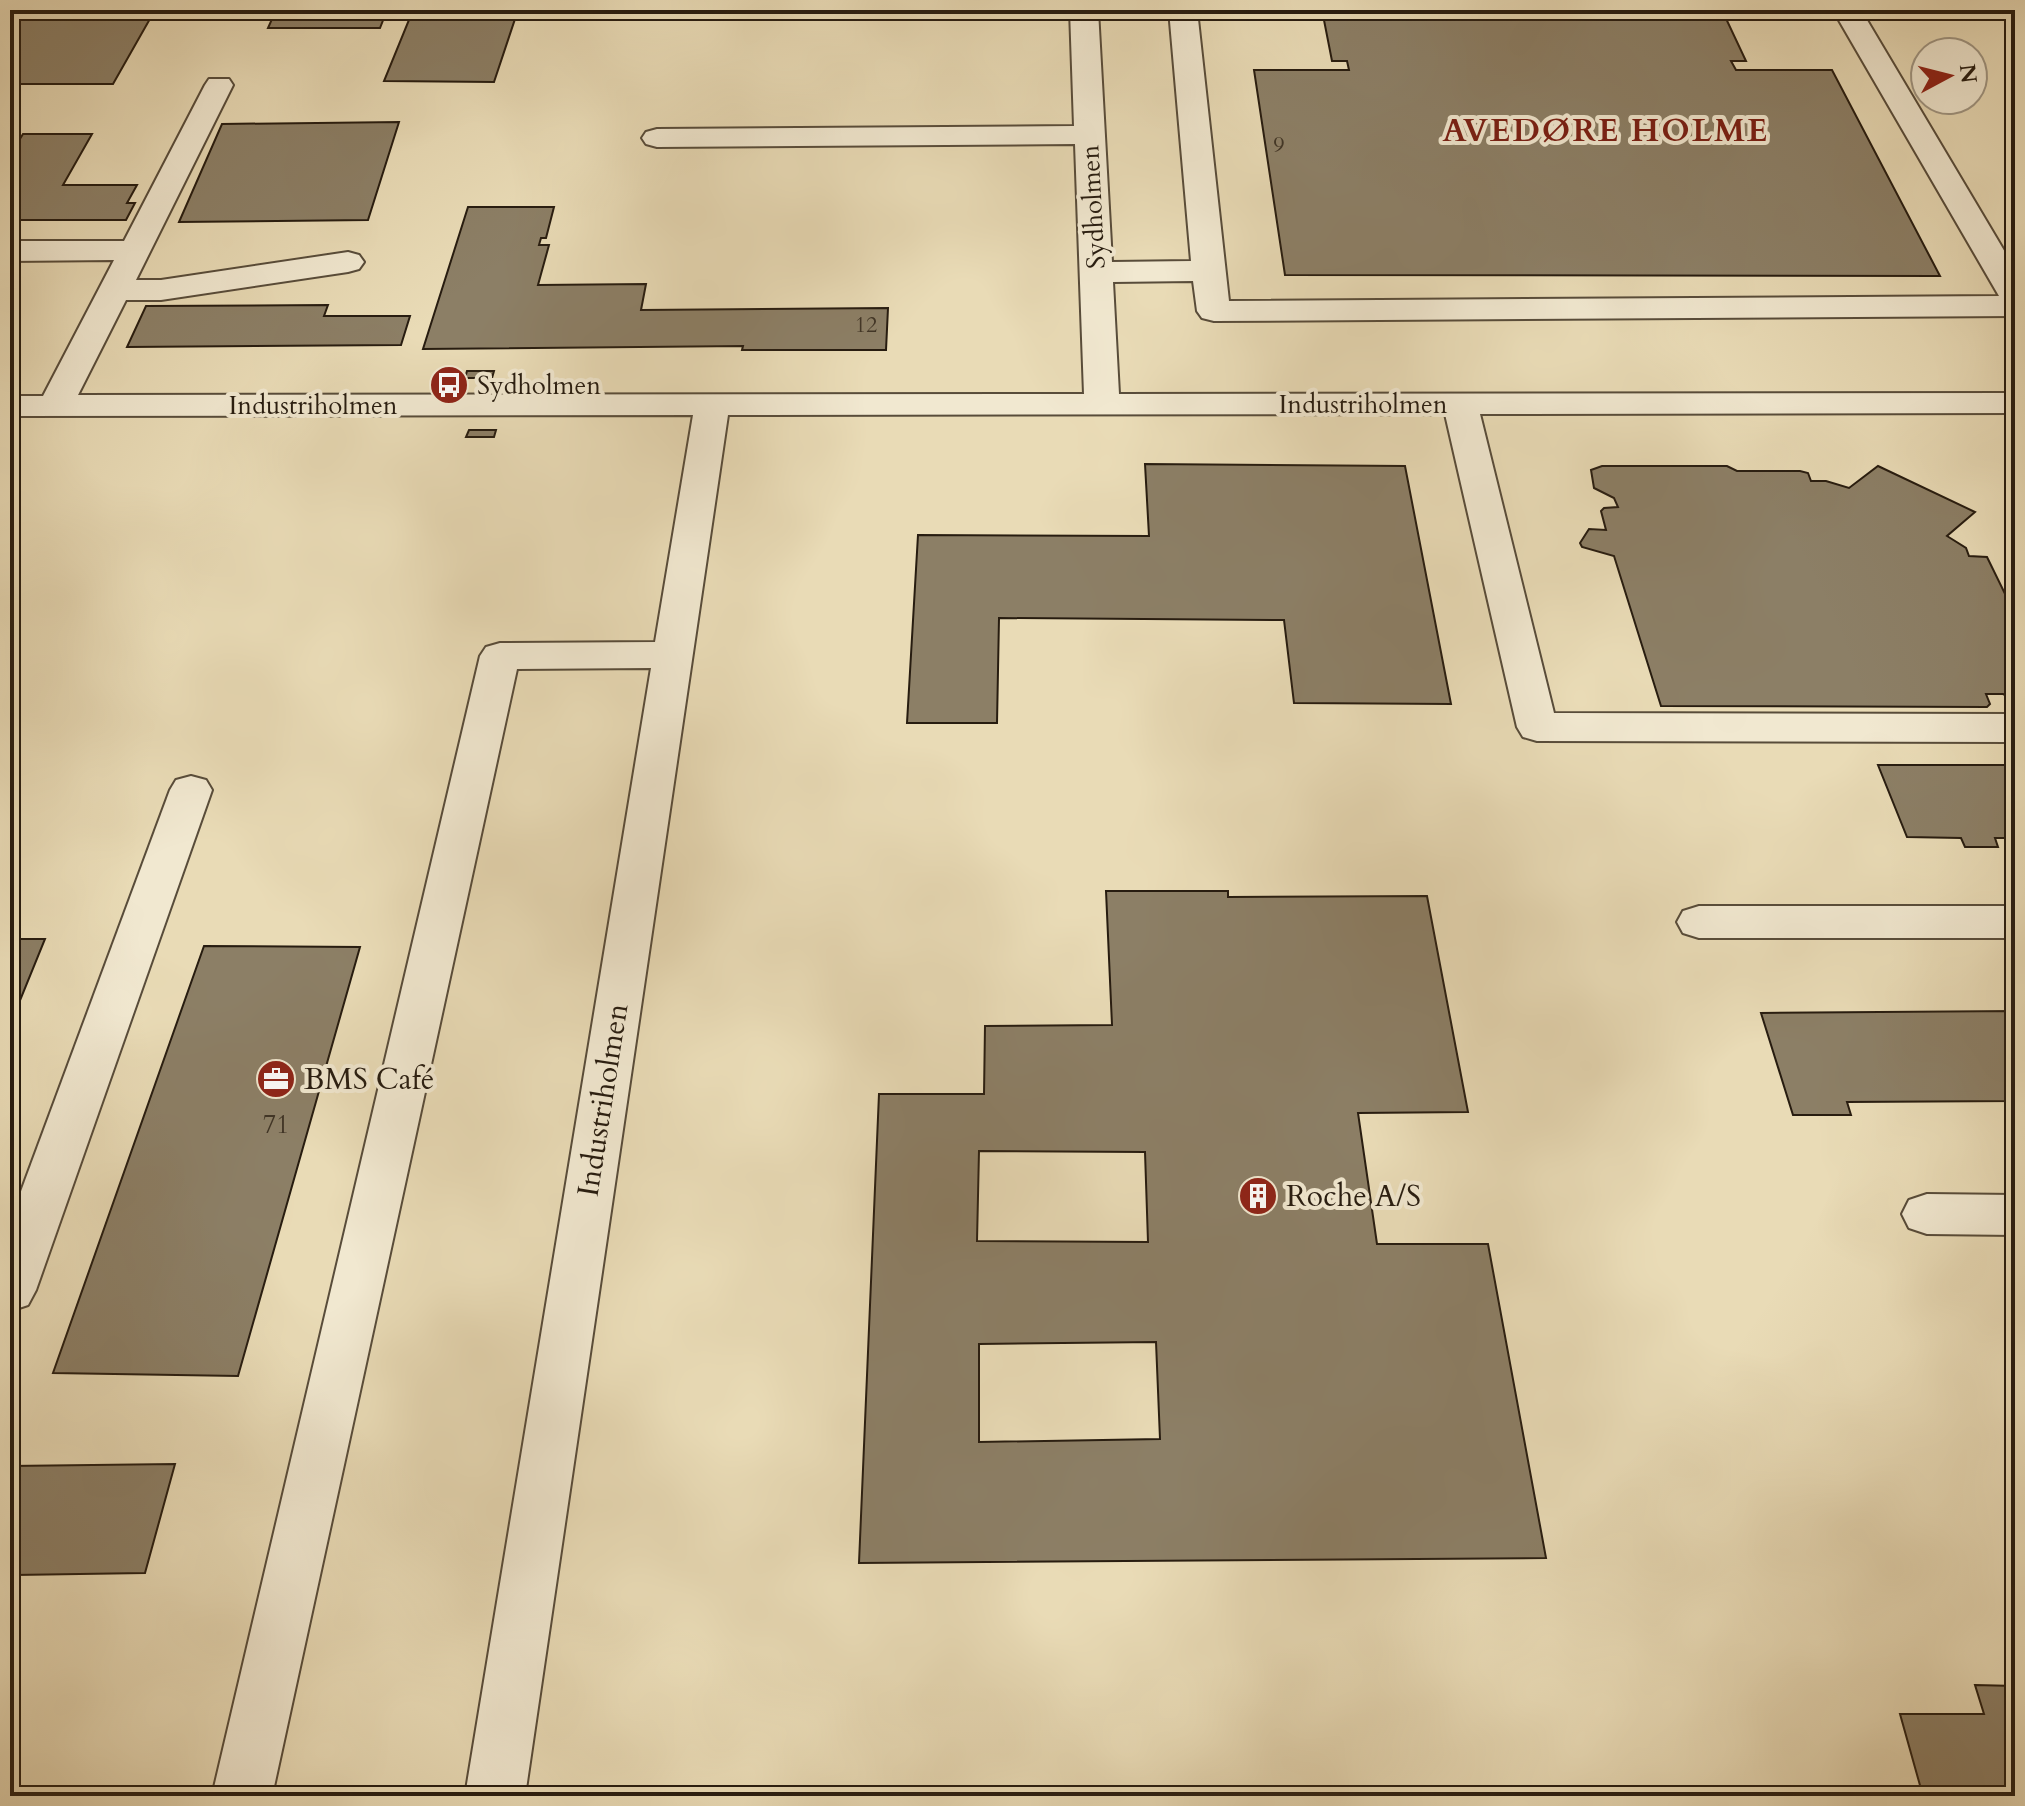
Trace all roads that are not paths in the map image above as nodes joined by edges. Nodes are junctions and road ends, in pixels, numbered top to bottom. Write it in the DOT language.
graph roads {
  1 [pos="1084,10"];
  2 [pos="1183,10"];
  3 [pos="1847,10"];
  4 [pos="219,85"];
  5 [pos="1090,135"];
  6 [pos="657,138"];
  7 [pos="137,250"];
  8 [pos="10,251"];
  9 [pos="348,262"];
  10 [pos="1208,271"];
  11 [pos="1096,272"];
  12 [pos="115,290"];
  13 [pos="2015,296"];
  14 [pos="2015,306"];
  15 [pos="2015,403"];
  16 [pos="1102,404"];
  17 [pos="1460,404"];
  18 [pos="712,405"];
  19 [pos="10,406"];
  20 [pos="55,406"];
  21 [pos="672,655"];
  22 [pos="2015,728"];
  23 [pos="191,790"];
  24 [pos="1699,922"];
  25 [pos="2015,922"];
  26 [pos="1927,1214"];
  27 [pos="2015,1215"];
  28 [pos="10,1290"];
  29 [pos="242,1796"];
  30 [pos="495,1796"];
  1 -- 5 [label="street, Sydholmen"];
  2 -- 10 [label="street"];
  3 -- 13 [label="street"];
  4 -- 7 [label="street"];
  5 -- 6 [label="street"];
  5 -- 11 [label="street, Sydholmen"];
  7 -- 8 [label="street"];
  7 -- 12 [label="street"];
  9 -- 12 [label="street"];
  10 -- 11 [label="street"];
  10 -- 14 [label="street"];
  11 -- 16 [label="street, Sydholmen"];
  12 -- 20 [label="street"];
  15 -- 17 [label="street, Industriholmen"];
  16 -- 17 [label="street, Industriholmen"];
  16 -- 18 [label="street, Industriholmen"];
  17 -- 22 [label="street"];
  18 -- 20 [label="street, Industriholmen"];
  18 -- 21 [label="street, Industriholmen"];
  19 -- 20 [label="street, Industriholmen"];
  21 -- 29 [label="street"];
  21 -- 30 [label="street, Industriholmen"];
  23 -- 28 [label="street"];
  24 -- 25 [label="street"];
  26 -- 27 [label="street"];
}
